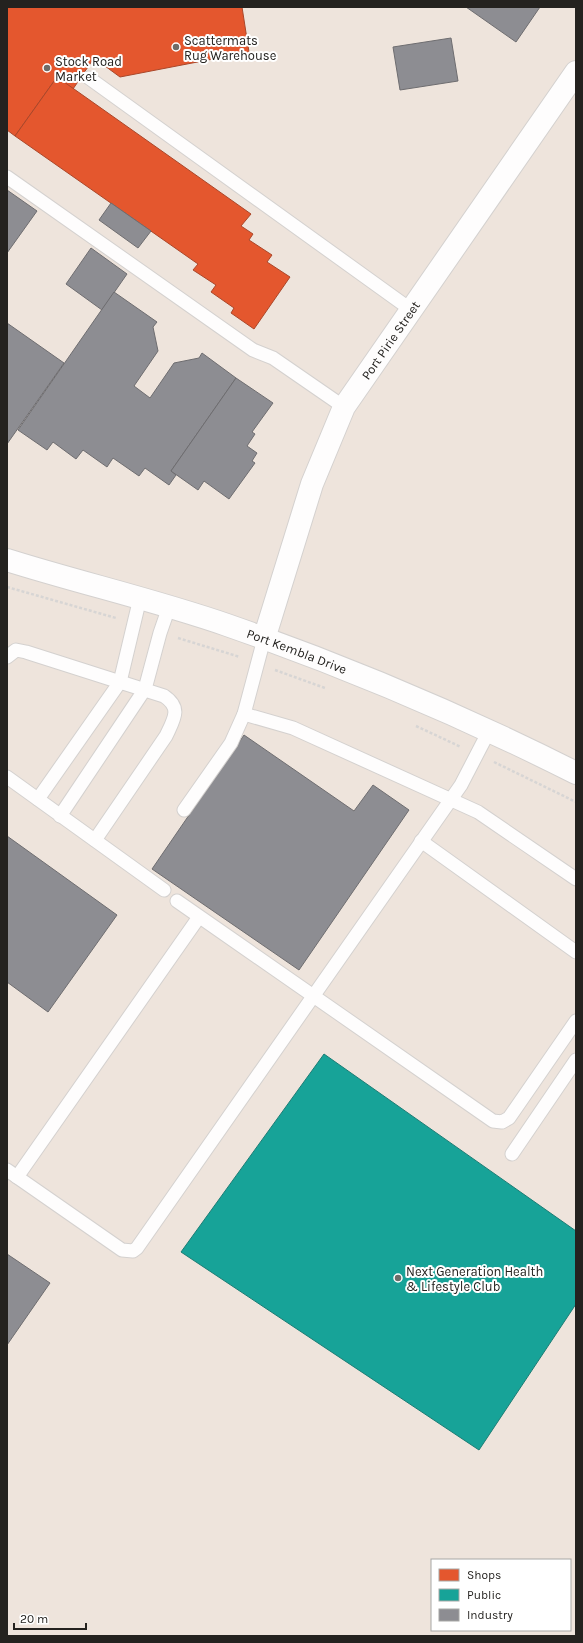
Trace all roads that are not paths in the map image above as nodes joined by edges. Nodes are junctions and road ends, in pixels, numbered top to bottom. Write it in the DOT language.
graph roads {
  1 [pos="576,72"];
  2 [pos="89,78"];
  3 [pos="7,177"];
  4 [pos="410,309"];
  5 [pos="344,407"];
  6 [pos="7,560"];
  7 [pos="140,598"];
  8 [pos="169,607"];
  9 [pos="264,639"];
  10 [pos="7,657"];
  11 [pos="120,682"];
  12 [pos="145,689"];
  13 [pos="244,714"];
  14 [pos="490,731"];
  15 [pos="576,773"];
  16 [pos="7,777"];
  17 [pos="38,799"];
  18 [pos="450,800"];
  19 [pos="184,810"];
  20 [pos="60,816"];
  21 [pos="95,840"];
  22 [pos="421,842"];
  23 [pos="576,879"];
  24 [pos="164,890"];
  25 [pos="177,901"];
  26 [pos="199,917"];
  27 [pos="576,952"];
  28 [pos="313,996"];
  29 [pos="576,1021"];
  30 [pos="576,1060"];
  31 [pos="512,1154"];
  32 [pos="12,1174"];
  1 -- 4 [label="street, Port Pirie Street"];
  2 -- 4 [label="lane"];
  3 -- 5 [label="lane"];
  4 -- 5 [label="street, Port Pirie Street"];
  5 -- 9 [label="street, Port Pirie Street"];
  6 -- 7 [label="street, Port Kembla Drive"];
  7 -- 8 [label="street, Port Kembla Drive"];
  7 -- 11 [label="lane"];
  8 -- 9 [label="street, Port Kembla Drive"];
  8 -- 12 [label="lane"];
  9 -- 13 [label="lane"];
  9 -- 14 [label="street, Port Kembla Drive"];
  10 -- 11 [label="lane"];
  11 -- 12 [label="lane"];
  11 -- 17 [label="lane"];
  12 -- 20 [label="lane"];
  12 -- 21 [label="lane"];
  13 -- 18 [label="lane"];
  13 -- 19 [label="lane"];
  14 -- 15 [label="street, Port Kembla Drive"];
  14 -- 18 [label="lane"];
  16 -- 17 [label="lane"];
  17 -- 20 [label="lane"];
  18 -- 22 [label="lane"];
  18 -- 23 [label="lane"];
  20 -- 21 [label="lane"];
  21 -- 24 [label="lane"];
  22 -- 27 [label="lane"];
  22 -- 28 [label="lane"];
  25 -- 26 [label="lane"];
  26 -- 28 [label="lane"];
  26 -- 32 [label="lane"];
  28 -- 29 [label="lane"];
  28 -- 32 [label="lane"];
  30 -- 31 [label="lane"];
}
